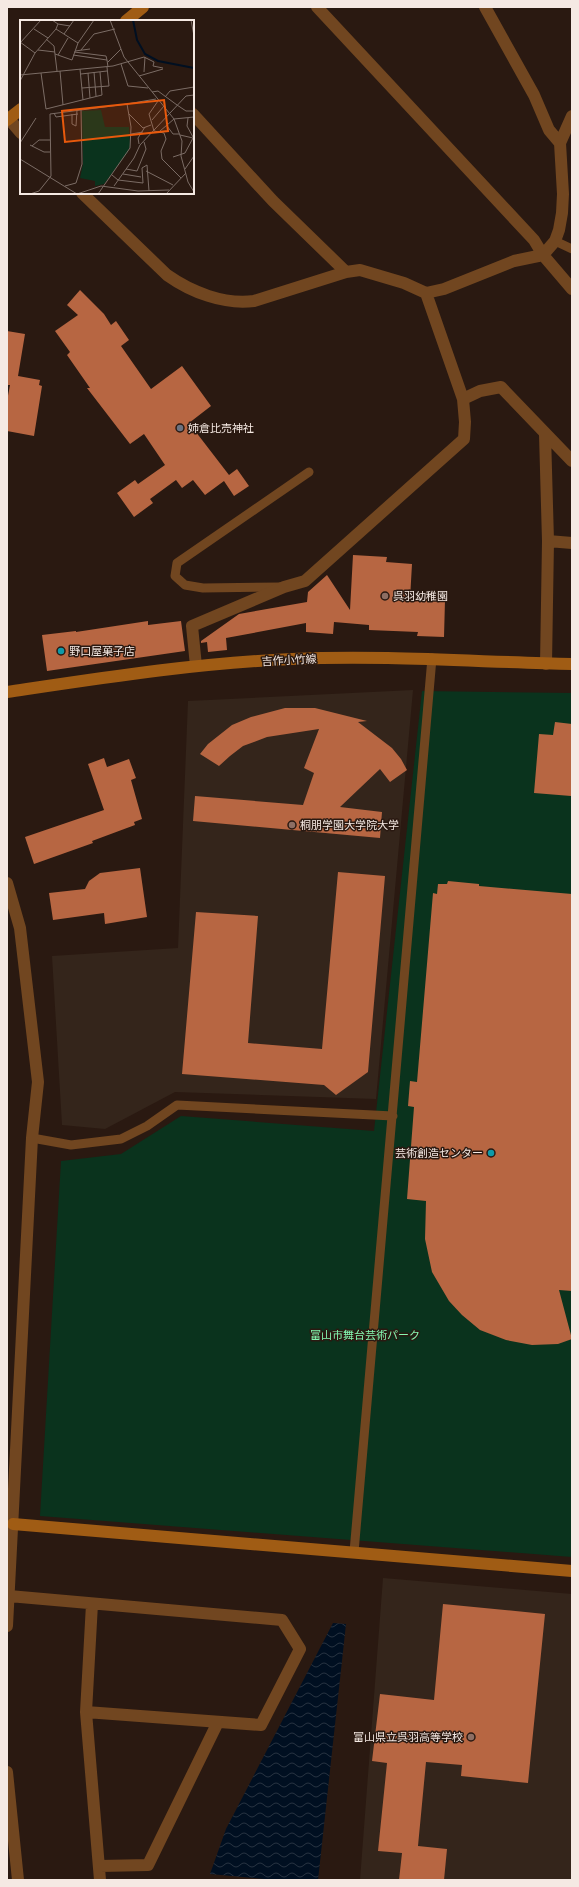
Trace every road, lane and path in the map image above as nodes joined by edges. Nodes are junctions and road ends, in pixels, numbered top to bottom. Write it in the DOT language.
graph roads {
  1 [pos="143,7"];
  2 [pos="317,7"];
  3 [pos="485,7"];
  4 [pos="127,20"];
  5 [pos="20,110"];
  6 [pos="194,115"];
  7 [pos="572,116"];
  8 [pos="8,119"];
  9 [pos="20,132"];
  10 [pos="560,143"];
  11 [pos="83,194"];
  12 [pos="555,241"];
  13 [pos="572,249"];
  14 [pos="543,255"];
  15 [pos="346,272"];
  16 [pos="572,290"];
  17 [pos="426,293"];
  18 [pos="463,399"];
  19 [pos="545,434"];
  20 [pos="572,461"];
  21 [pos="309,472"];
  22 [pos="548,542"];
  23 [pos="572,543"];
  24 [pos="284,587"];
  25 [pos="432,658"];
  26 [pos="546,664"];
  27 [pos="572,664"];
  28 [pos="196,666"];
  29 [pos="7,692"];
  30 [pos="7,884"];
  31 [pos="393,1116"];
  32 [pos="32,1138"];
  33 [pos="13,1524"];
  34 [pos="354,1552"];
  35 [pos="572,1571"];
  36 [pos="9,1596"];
  37 [pos="92,1604"];
  38 [pos="7,1626"];
  39 [pos="86,1712"];
  40 [pos="218,1722"];
  41 [pos="7,1772"];
  42 [pos="100,1866"];
  43 [pos="18,1880"];
  44 [pos="100,1880"];
  1 -- 4 [label="main road"];
  2 -- 14 [label="street"];
  3 -- 10 [label="street"];
  5 -- 8 [label="main road"];
  6 -- 15 [label="street"];
  7 -- 10 [label="street"];
  8 -- 9 [label="street"];
  10 -- 12 [label="street"];
  11 -- 15 [label="street"];
  12 -- 13 [label="lane"];
  12 -- 14 [label="street"];
  14 -- 16 [label="street"];
  14 -- 17 [label="street"];
  15 -- 17 [label="street"];
  17 -- 18 [label="street"];
  18 -- 19 [label="street"];
  18 -- 24 [label="street"];
  19 -- 20 [label="street"];
  19 -- 22 [label="street"];
  21 -- 24 [label="lane"];
  22 -- 23 [label="street"];
  22 -- 26 [label="street"];
  24 -- 28 [label="street"];
  25 -- 26 [label="main road, 吉作小竹線"];
  25 -- 28 [label="main road, 吉作小竹線"];
  25 -- 31 [label="lane"];
  26 -- 27 [label="main road, 吉作小竹線"];
  28 -- 29 [label="main road, 吉作小竹線"];
  30 -- 32 [label="street"];
  31 -- 32 [label="lane"];
  31 -- 34 [label="lane"];
  32 -- 33 [label="street"];
  33 -- 34 [label="main road"];
  33 -- 36 [label="street"];
  34 -- 35 [label="main road"];
  36 -- 37 [label="street"];
  36 -- 38 [label="street"];
  37 -- 39 [label="street"];
  37 -- 40 [label="street"];
  39 -- 40 [label="street"];
  39 -- 42 [label="street"];
  40 -- 42 [label="street"];
  41 -- 43 [label="street"];
  42 -- 44 [label="street"];
}
